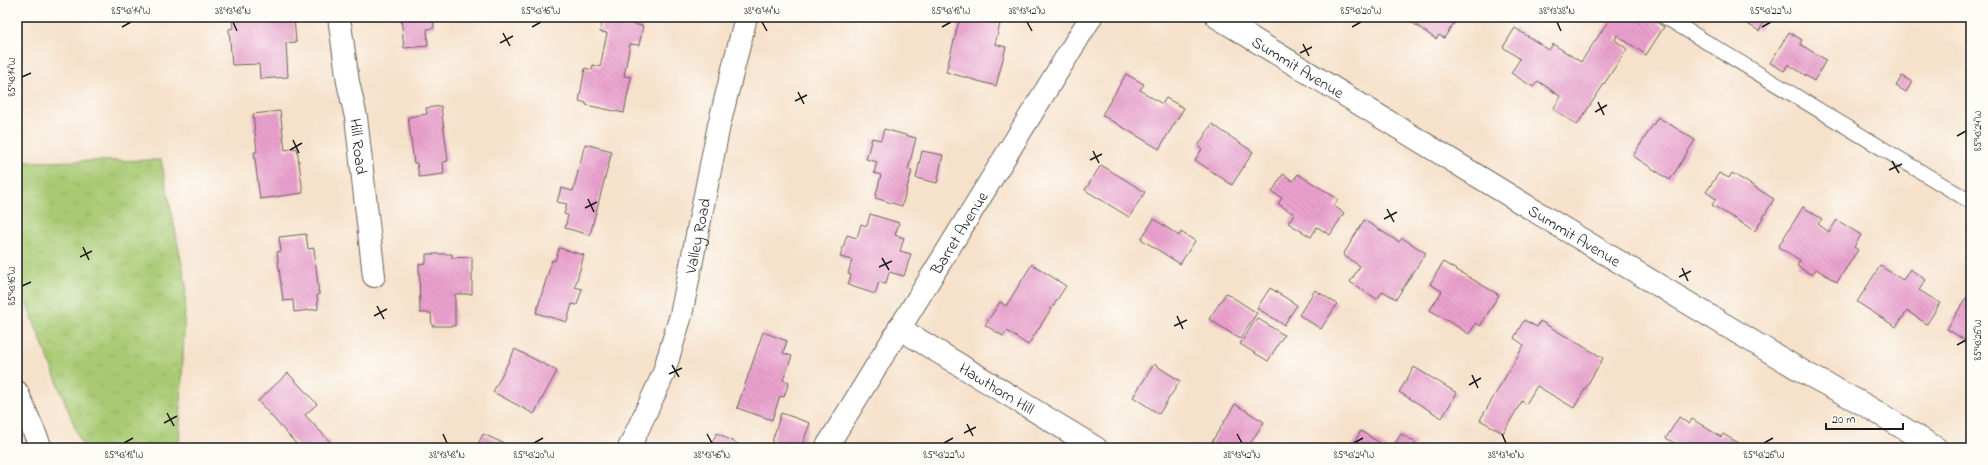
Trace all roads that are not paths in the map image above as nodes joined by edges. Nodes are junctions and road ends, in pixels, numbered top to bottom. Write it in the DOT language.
graph roads {
  1 [pos="339,17"];
  2 [pos="746,17"];
  3 [pos="1091,17"];
  4 [pos="1217,17"];
  5 [pos="1664,17"];
  6 [pos="1971,202"];
  7 [pos="374,276"];
  8 [pos="899,328"];
  9 [pos="17,392"];
  10 [pos="41,448"];
  11 [pos="629,448"];
  12 [pos="826,448"];
  13 [pos="1096,448"];
  14 [pos="1936,448"];
  1 -- 7 [label="street, Hill Road"];
  2 -- 11 [label="street, Valley Road"];
  3 -- 8 [label="street, Barret Avenue"];
  4 -- 14 [label="street, Summit Avenue"];
  5 -- 6 [label="lane"];
  8 -- 12 [label="street, Barret Avenue"];
  8 -- 13 [label="street, Hawthorn Hill"];
  9 -- 10 [label="street"];
}
